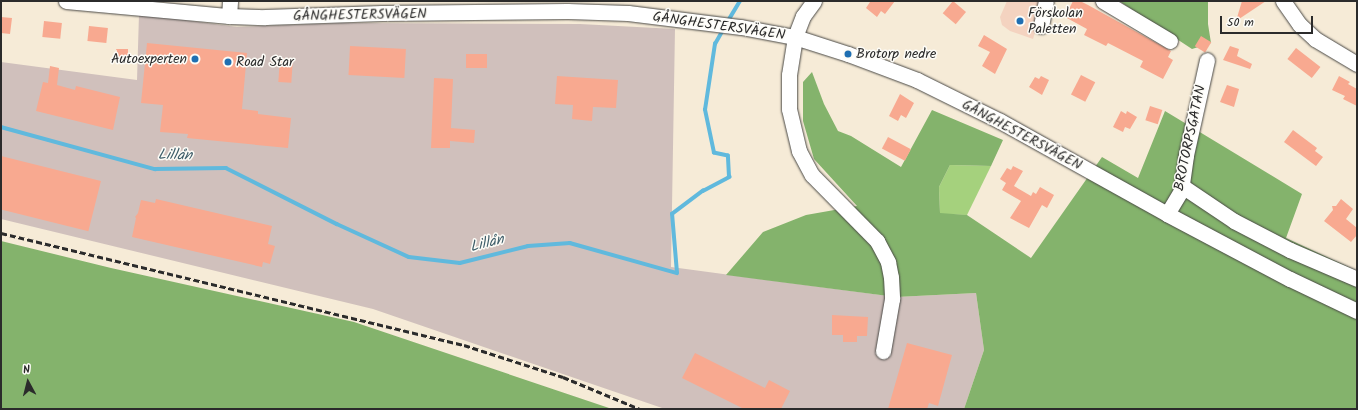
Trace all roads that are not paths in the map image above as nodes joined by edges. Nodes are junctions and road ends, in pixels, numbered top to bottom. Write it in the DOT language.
graph roads {
  1 [pos="66,1"];
  2 [pos="230,1"];
  3 [pos="814,1"];
  4 [pos="1046,1"];
  5 [pos="1103,1"];
  6 [pos="1284,1"];
  7 [pos="229,16"];
  8 [pos="1041,26"];
  9 [pos="795,37"];
  10 [pos="1170,41"];
  11 [pos="1207,60"];
  12 [pos="1357,64"];
  13 [pos="1182,186"];
  14 [pos="1167,214"];
  15 [pos="1357,279"];
  16 [pos="1357,311"];
  17 [pos="883,350"];
  1 -- 7 [label="street, GÅNGHESTERSVÄGEN"];
  2 -- 7 [label="street"];
  3 -- 9 [label="street"];
  4 -- 8 [label="street"];
  5 -- 10 [label="street"];
  6 -- 12 [label="street"];
  7 -- 9 [label="street, GÅNGHESTERSVÄGEN"];
  9 -- 14 [label="street, GÅNGHESTERSVÄGEN"];
  9 -- 17 [label="street"];
  11 -- 13 [label="street, BROTORPSGATAN"];
  13 -- 14 [label="street, BROTORPSGATAN"];
  13 -- 15 [label="street"];
  14 -- 16 [label="street, GÅNGHESTERSVÄGEN"];
}
